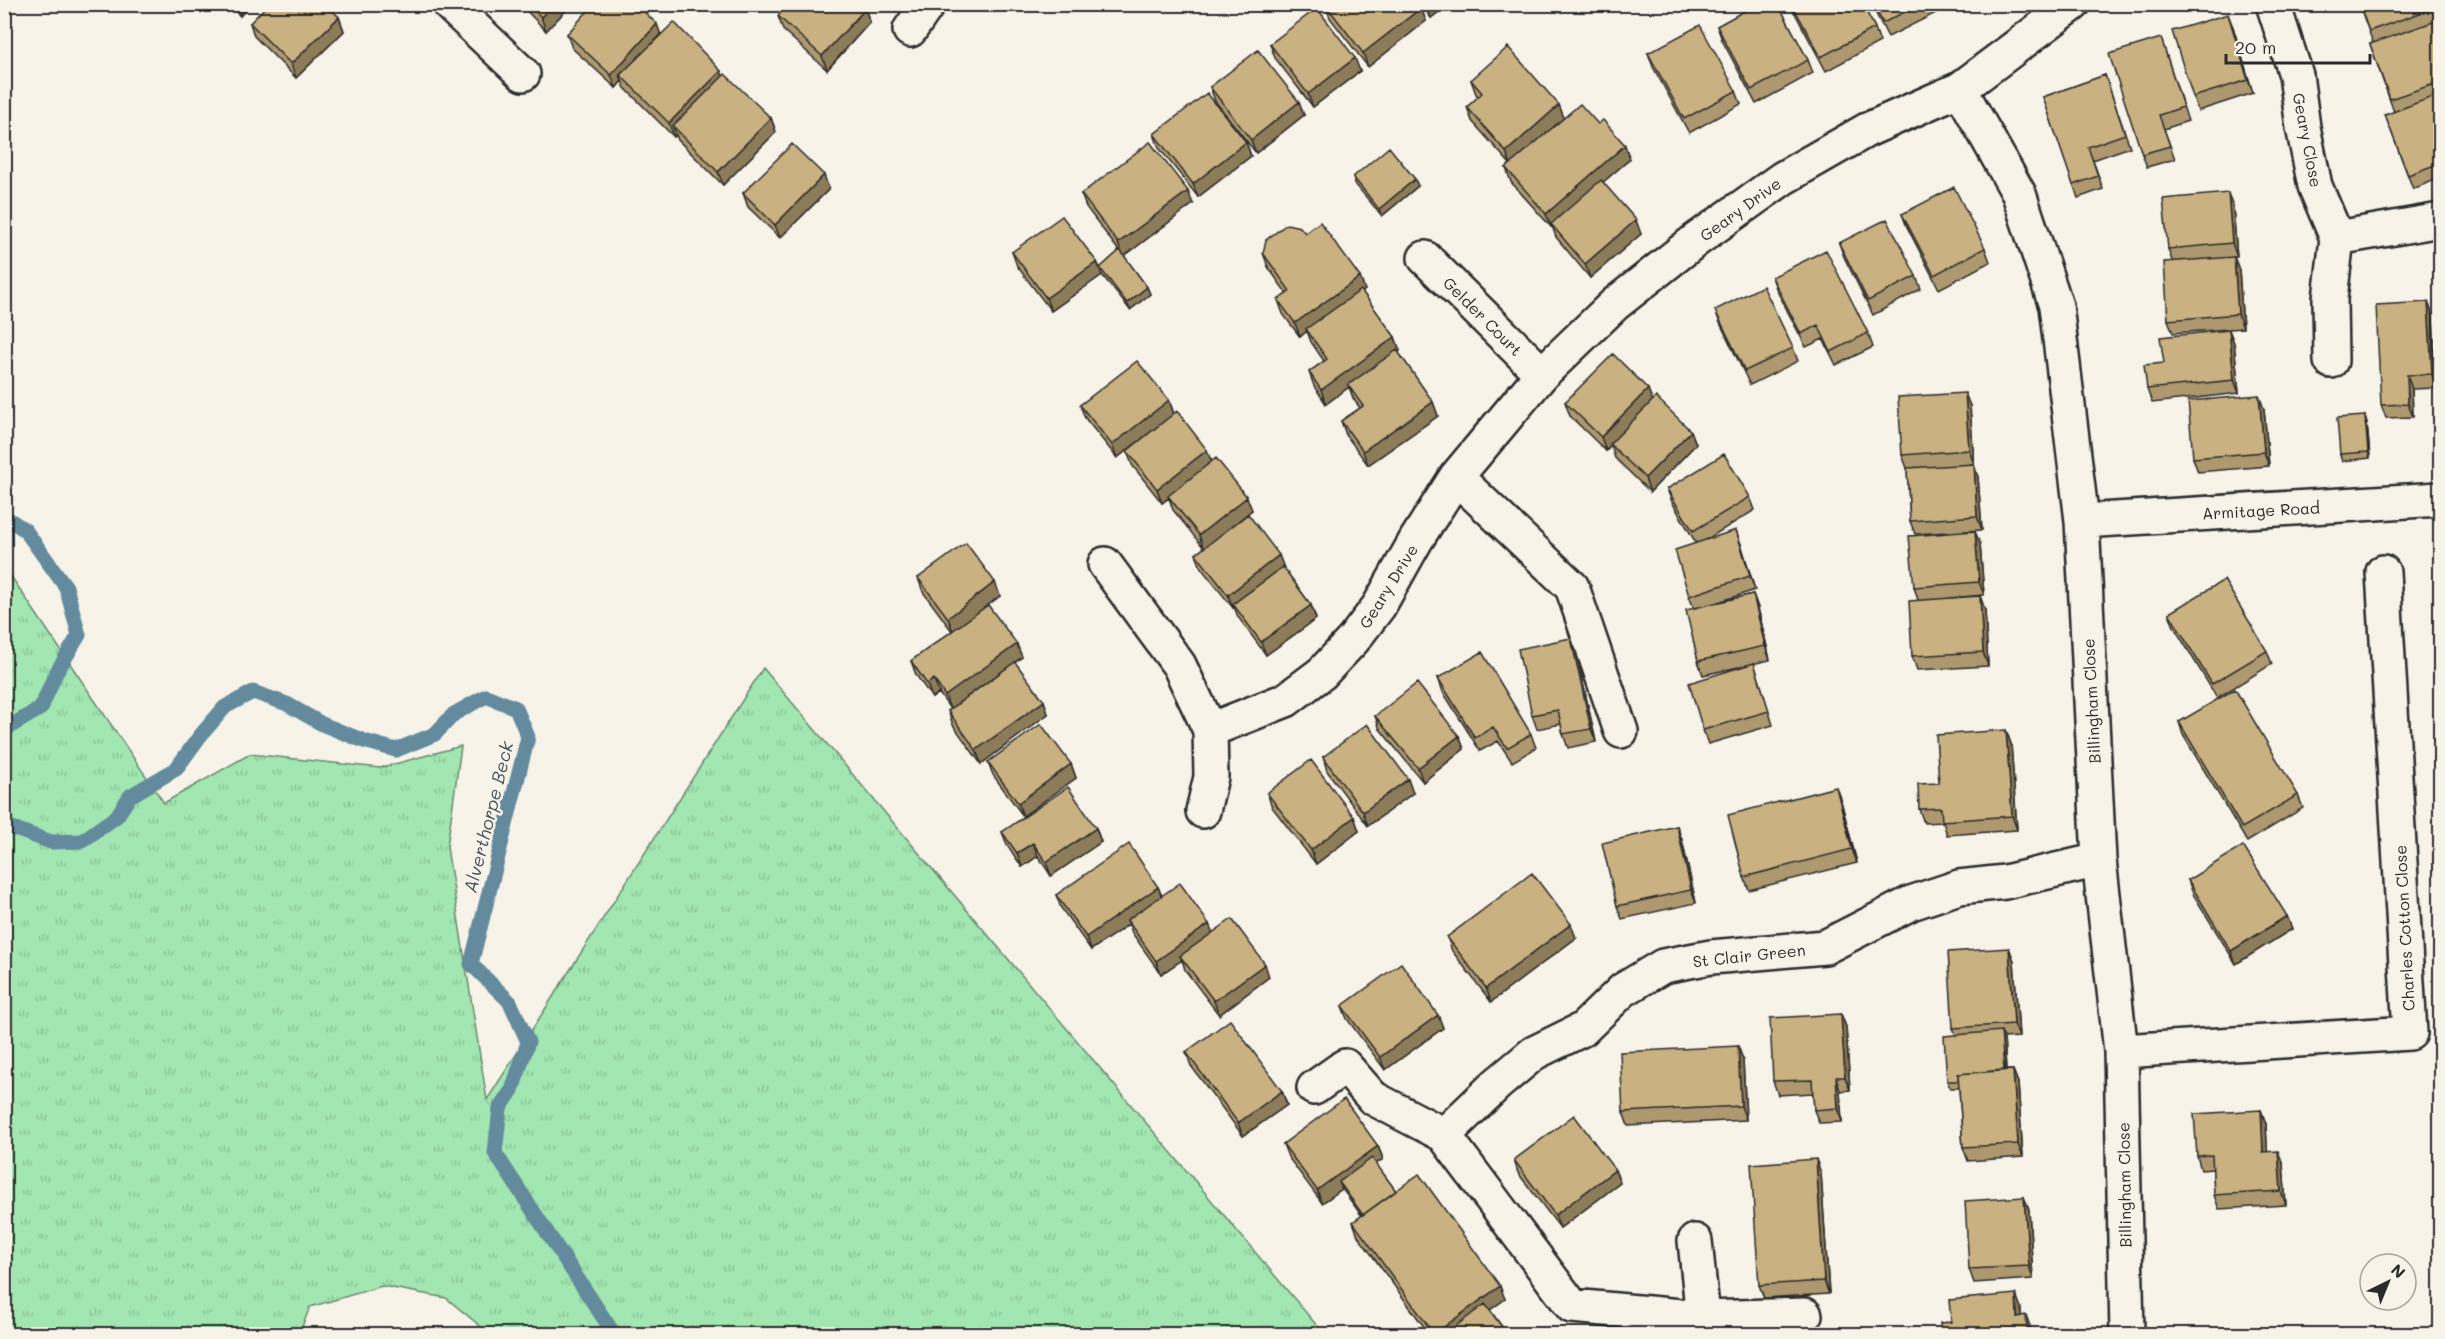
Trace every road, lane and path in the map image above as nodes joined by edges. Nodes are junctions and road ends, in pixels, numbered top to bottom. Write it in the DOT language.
graph roads {
  1 [pos="449,4"];
  2 [pos="2073,4"];
  3 [pos="2273,4"];
  4 [pos="523,74"];
  5 [pos="1960,89"];
  6 [pos="2440,220"];
  7 [pos="2337,238"];
  8 [pos="1425,258"];
  9 [pos="2331,361"];
  10 [pos="1542,374"];
  11 [pos="1456,477"];
  12 [pos="2440,499"];
  13 [pos="2082,520"];
  14 [pos="1106,564"];
  15 [pos="2384,572"];
  16 [pos="1210,730"];
  17 [pos="1621,731"];
  18 [pos="1203,811"];
  19 [pos="2099,860"];
  20 [pos="2121,1051"];
  21 [pos="1314,1088"];
  22 [pos="1444,1136"];
  23 [pos="1695,1241"];
  24 [pos="1805,1316"];
  25 [pos="1703,1318"];
  26 [pos="2127,1335"];
  1 -- 4 [label="street"];
  2 -- 5 [label="street, Geary Drive"];
  3 -- 7 [label="street, Geary Close"];
  5 -- 10 [label="street, Geary Drive"];
  5 -- 13 [label="street, Billingham Close"];
  6 -- 7 [label="street"];
  7 -- 9 [label="street, Geary Close"];
  8 -- 10 [label="street, Gelder Court"];
  10 -- 11 [label="street, Geary Drive"];
  11 -- 16 [label="street, Geary Drive"];
  11 -- 17 [label="street"];
  12 -- 13 [label="street, Armitage Road"];
  13 -- 19 [label="street, Billingham Close"];
  14 -- 16 [label="street"];
  15 -- 20 [label="street, Charles Cotton Close"];
  16 -- 18 [label="street"];
  19 -- 20 [label="street, Billingham Close"];
  19 -- 22 [label="street, St Clair Green"];
  20 -- 26 [label="street, Billingham Close"];
  21 -- 22 [label="street"];
  22 -- 25 [label="street"];
  23 -- 25 [label="street"];
  24 -- 25 [label="street"];
}
